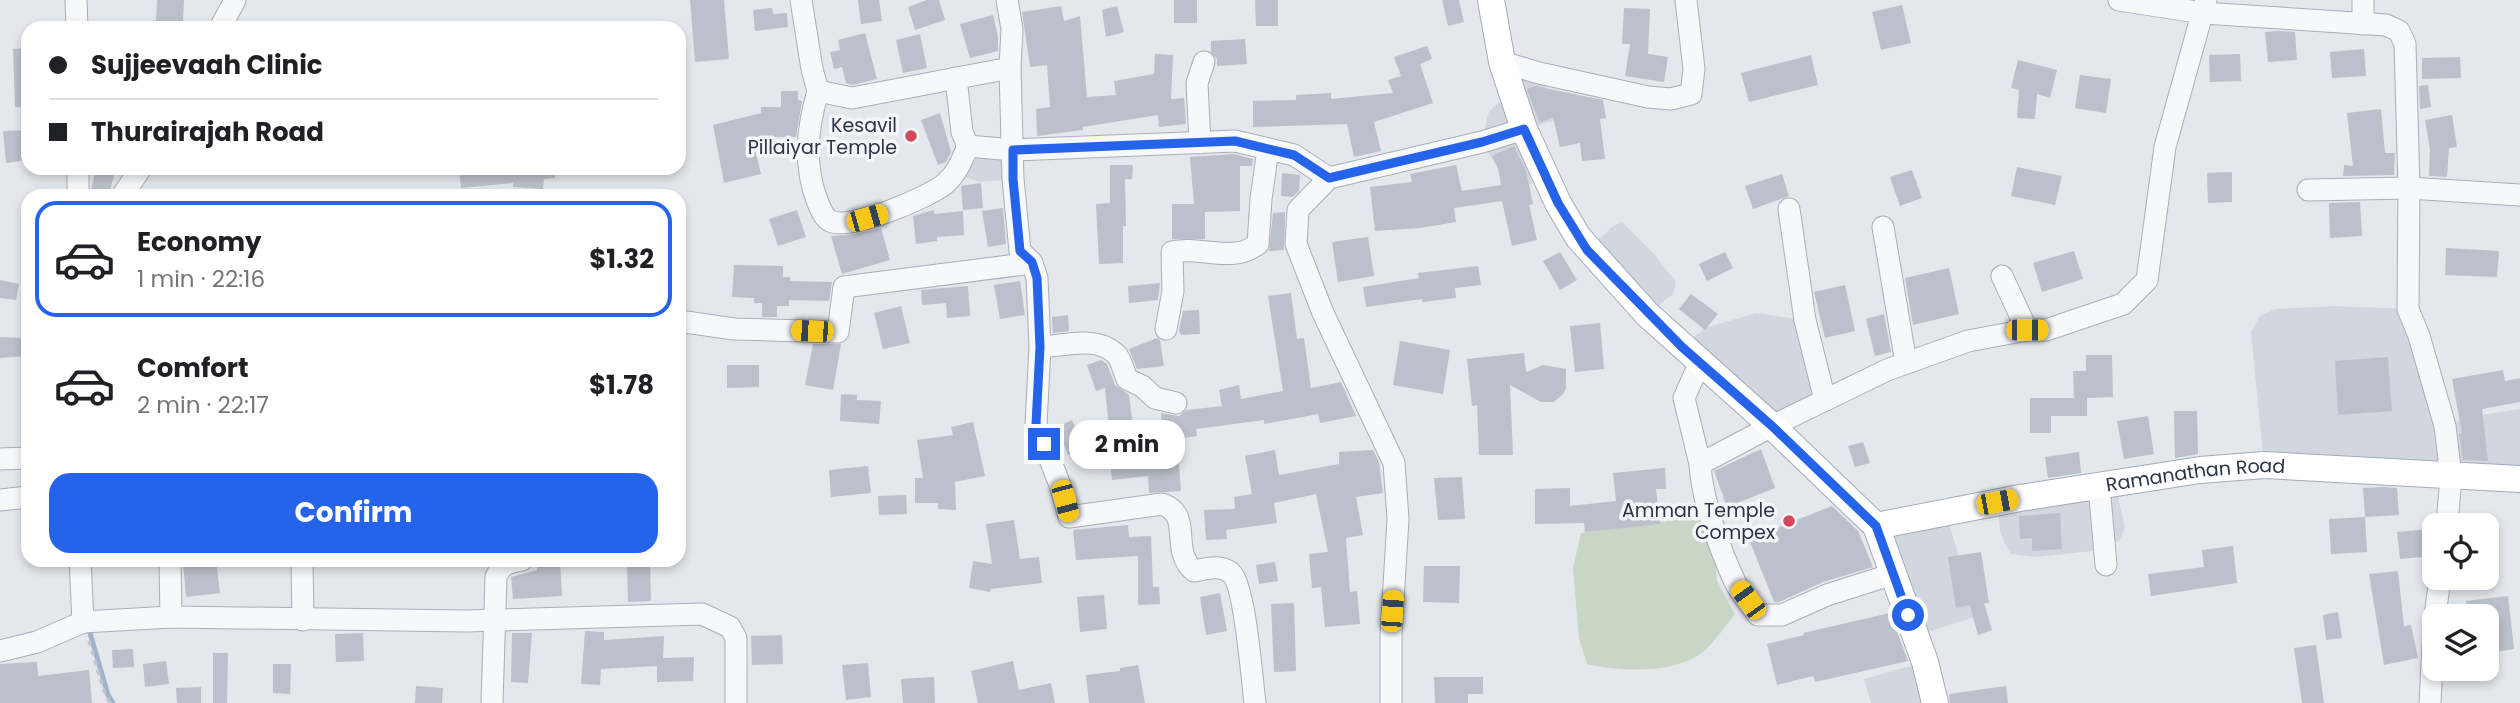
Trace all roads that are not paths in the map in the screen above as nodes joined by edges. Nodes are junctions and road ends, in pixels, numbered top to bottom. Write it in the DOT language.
graph roads {
  1 [pos="76,0"];
  2 [pos="235,0"];
  3 [pos="801,0"];
  4 [pos="1007,0"];
  5 [pos="1491,0"];
  6 [pos="1686,0"];
  7 [pos="2119,0"];
  8 [pos="2363,0"];
  9 [pos="2205,7"];
  10 [pos="77,21"];
  11 [pos="224,21"];
  12 [pos="2363,24"];
  13 [pos="1204,62"];
  14 [pos="1502,62"];
  15 [pos="1010,68"];
  16 [pos="956,78"];
  17 [pos="818,91"];
  18 [pos="1524,129"];
  19 [pos="1200,143"];
  20 [pos="968,146"];
  21 [pos="1268,149"];
  22 [pos="1013,150"];
  23 [pos="1329,178"];
  24 [pos="2409,188"];
  25 [pos="2308,190"];
  26 [pos="2520,195"];
  27 [pos="1789,209"];
  28 [pos="1883,227"];
  29 [pos="1032,262"];
  30 [pos="2001,276"];
  31 [pos="686,322"];
  32 [pos="1166,329"];
  33 [pos="2027,330"];
  34 [pos="1040,347"];
  35 [pos="1700,362"];
  36 [pos="1906,363"];
  37 [pos="1825,400"];
  38 [pos="1176,403"];
  39 [pos="1772,426"];
  40 [pos="21,458"];
  41 [pos="0,460"];
  42 [pos="1700,464"];
  43 [pos="2451,476"];
  44 [pos="2520,480"];
  45 [pos="2099,486"];
  46 [pos="21,498"];
  47 [pos="0,500"];
  48 [pos="2447,513"];
  49 [pos="1876,526"];
  50 [pos="2106,565"];
  51 [pos="80,567"];
  52 [pos="170,567"];
  53 [pos="302,567"];
  54 [pos="502,567"];
  55 [pos="1893,574"];
  56 [pos="172,617"];
  57 [pos="303,620"];
  58 [pos="495,620"];
  59 [pos="83,622"];
  60 [pos="0,651"];
  61 [pos="2431,681"];
  62 [pos="492,703"];
  63 [pos="736,703"];
  64 [pos="1255,703"];
  65 [pos="1391,703"];
  66 [pos="1936,703"];
  67 [pos="2430,703"];
  1 -- 10 [label="street"];
  2 -- 11 [label="street"];
  3 -- 17 [label="street"];
  4 -- 15 [label="street"];
  5 -- 14 [label="main road"];
  6 -- 14 [label="street"];
  7 -- 9 [label="street"];
  8 -- 12 [label="street"];
  9 -- 12 [label="street"];
  9 -- 33 [label="street"];
  12 -- 24 [label="street"];
  13 -- 19 [label="street"];
  14 -- 18 [label="main road"];
  15 -- 16 [label="street"];
  15 -- 22 [label="street"];
  16 -- 17 [label="street"];
  16 -- 20 [label="street"];
  17 -- 20 [label="street"];
  18 -- 23 [label="street"];
  18 -- 35 [label="main road"];
  19 -- 21 [label="street"];
  19 -- 22 [label="street"];
  20 -- 22 [label="street"];
  21 -- 23 [label="street"];
  21 -- 32 [label="street"];
  22 -- 29 [label="street"];
  23 -- 65 [label="street"];
  24 -- 25 [label="street"];
  24 -- 26 [label="street"];
  24 -- 43 [label="street"];
  27 -- 37 [label="street"];
  28 -- 36 [label="street"];
  29 -- 31 [label="street"];
  29 -- 34 [label="street"];
  30 -- 33 [label="street"];
  33 -- 36 [label="street"];
  34 -- 38 [label="street"];
  34 -- 64 [label="street"];
  35 -- 39 [label="main road"];
  35 -- 42 [label="street"];
  36 -- 37 [label="street"];
  37 -- 39 [label="street"];
  39 -- 42 [label="street"];
  39 -- 49 [label="main road"];
  40 -- 41 [label="street"];
  42 -- 55 [label="street"];
  43 -- 44 [label="main road, Ramanathan Road"];
  43 -- 45 [label="main road, Ramanathan Road"];
  43 -- 48 [label="street"];
  45 -- 49 [label="main road, Ramanathan Road"];
  45 -- 50 [label="street"];
  46 -- 47 [label="street"];
  49 -- 55 [label="main road"];
  51 -- 59 [label="street"];
  52 -- 56 [label="street"];
  53 -- 57 [label="street"];
  54 -- 58 [label="street"];
  55 -- 66 [label="main road"];
  56 -- 57 [label="street"];
  56 -- 59 [label="street"];
  57 -- 58 [label="street"];
  58 -- 62 [label="street"];
  58 -- 63 [label="street"];
  59 -- 60 [label="street"];
  61 -- 67 [label="street"];
}
